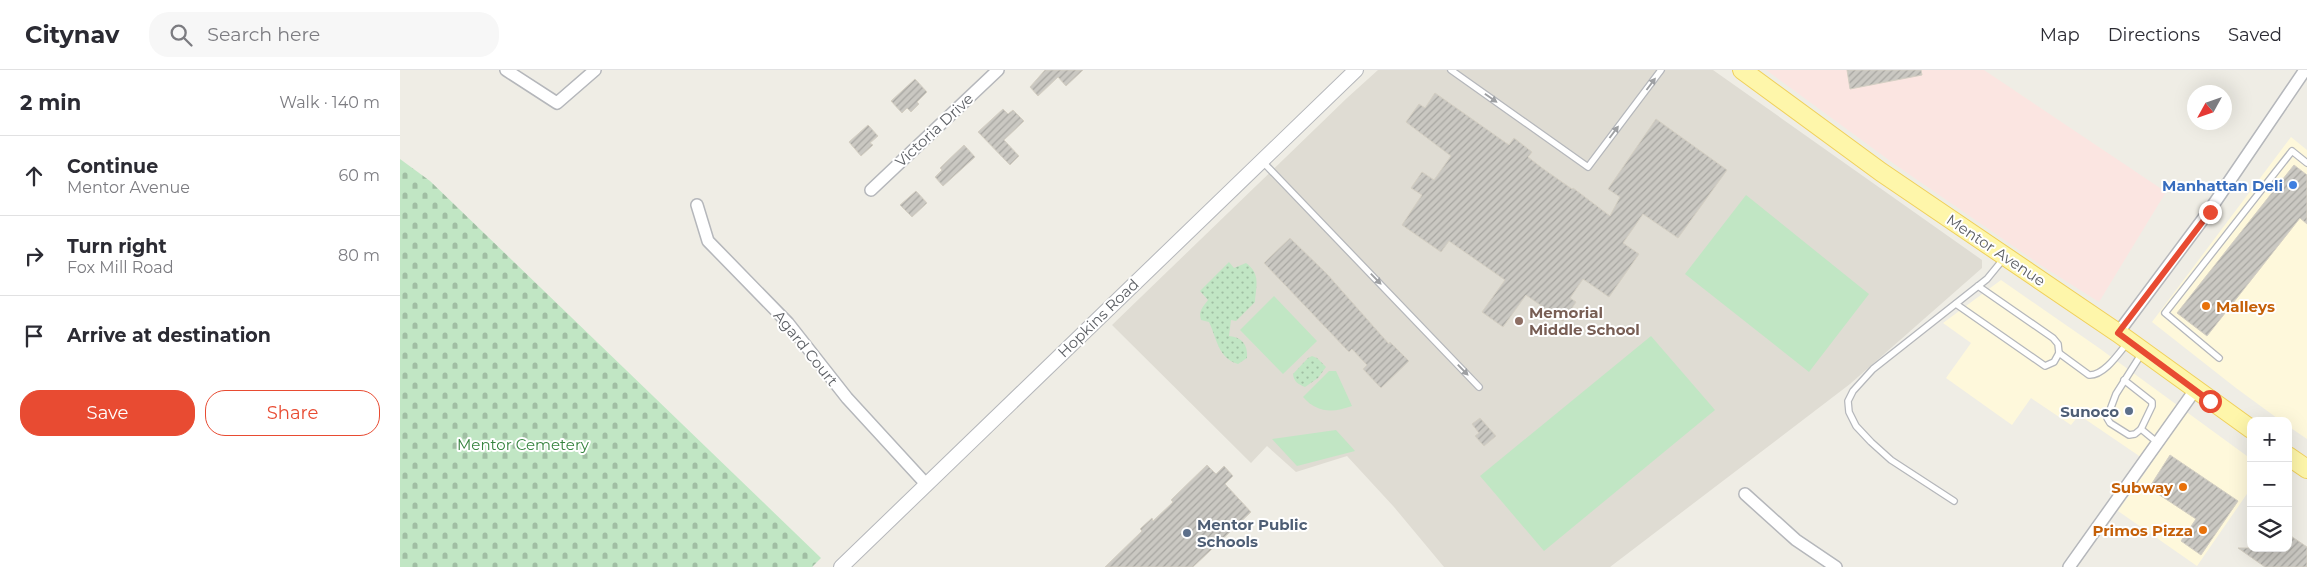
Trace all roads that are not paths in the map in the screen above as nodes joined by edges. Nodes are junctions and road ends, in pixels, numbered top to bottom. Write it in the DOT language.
graph roads {
  1 [pos="506,70"];
  2 [pos="595,70"];
  3 [pos="998,70"];
  4 [pos="1356,70"];
  5 [pos="1451,70"];
  6 [pos="1661,70"];
  7 [pos="1742,70"];
  8 [pos="2305,70"];
  9 [pos="1262,161"];
  10 [pos="2307,163"];
  11 [pos="871,190"];
  12 [pos="697,205"];
  13 [pos="2006,256"];
  14 [pos="1978,286"];
  15 [pos="1956,304"];
  16 [pos="2131,341"];
  17 [pos="2059,353"];
  18 [pos="2219,358"];
  19 [pos="2124,380"];
  20 [pos="1480,387"];
  21 [pos="2196,390"];
  22 [pos="2247,426"];
  23 [pos="2140,429"];
  24 [pos="2158,442"];
  25 [pos="2292,459"];
  26 [pos="2307,469"];
  27 [pos="926,484"];
  28 [pos="1745,494"];
  29 [pos="1954,501"];
  30 [pos="841,567"];
  31 [pos="1836,567"];
  32 [pos="2069,567"];
  1 -- 2 [label="street"];
  3 -- 11 [label="street, Victoria Drive"];
  4 -- 9 [label="street, Hopkins Road"];
  5 -- 6 [label="lane, one-way"];
  7 -- 13 [label="main road, Mentor Avenue"];
  8 -- 16 [label="street"];
  9 -- 20 [label="lane, one-way"];
  9 -- 27 [label="street, Hopkins Road"];
  10 -- 18 [label="lane"];
  12 -- 27 [label="street, Agard Court"];
  13 -- 14 [label="lane"];
  13 -- 16 [label="main road, Mentor Avenue"];
  14 -- 15 [label="lane"];
  14 -- 17 [label="lane"];
  15 -- 17 [label="lane"];
  15 -- 29 [label="lane"];
  16 -- 17 [label="lane"];
  16 -- 19 [label="lane"];
  16 -- 21 [label="main road, Mentor Avenue"];
  19 -- 23 [label="lane"];
  19 -- 23 [label="lane"];
  21 -- 22 [label="main road, Mentor Avenue"];
  21 -- 24 [label="street"];
  23 -- 24 [label="lane"];
  24 -- 32 [label="street"];
  25 -- 26 [label="main road"];
  27 -- 30 [label="street, Hopkins Road"];
  28 -- 31 [label="street"];
}
